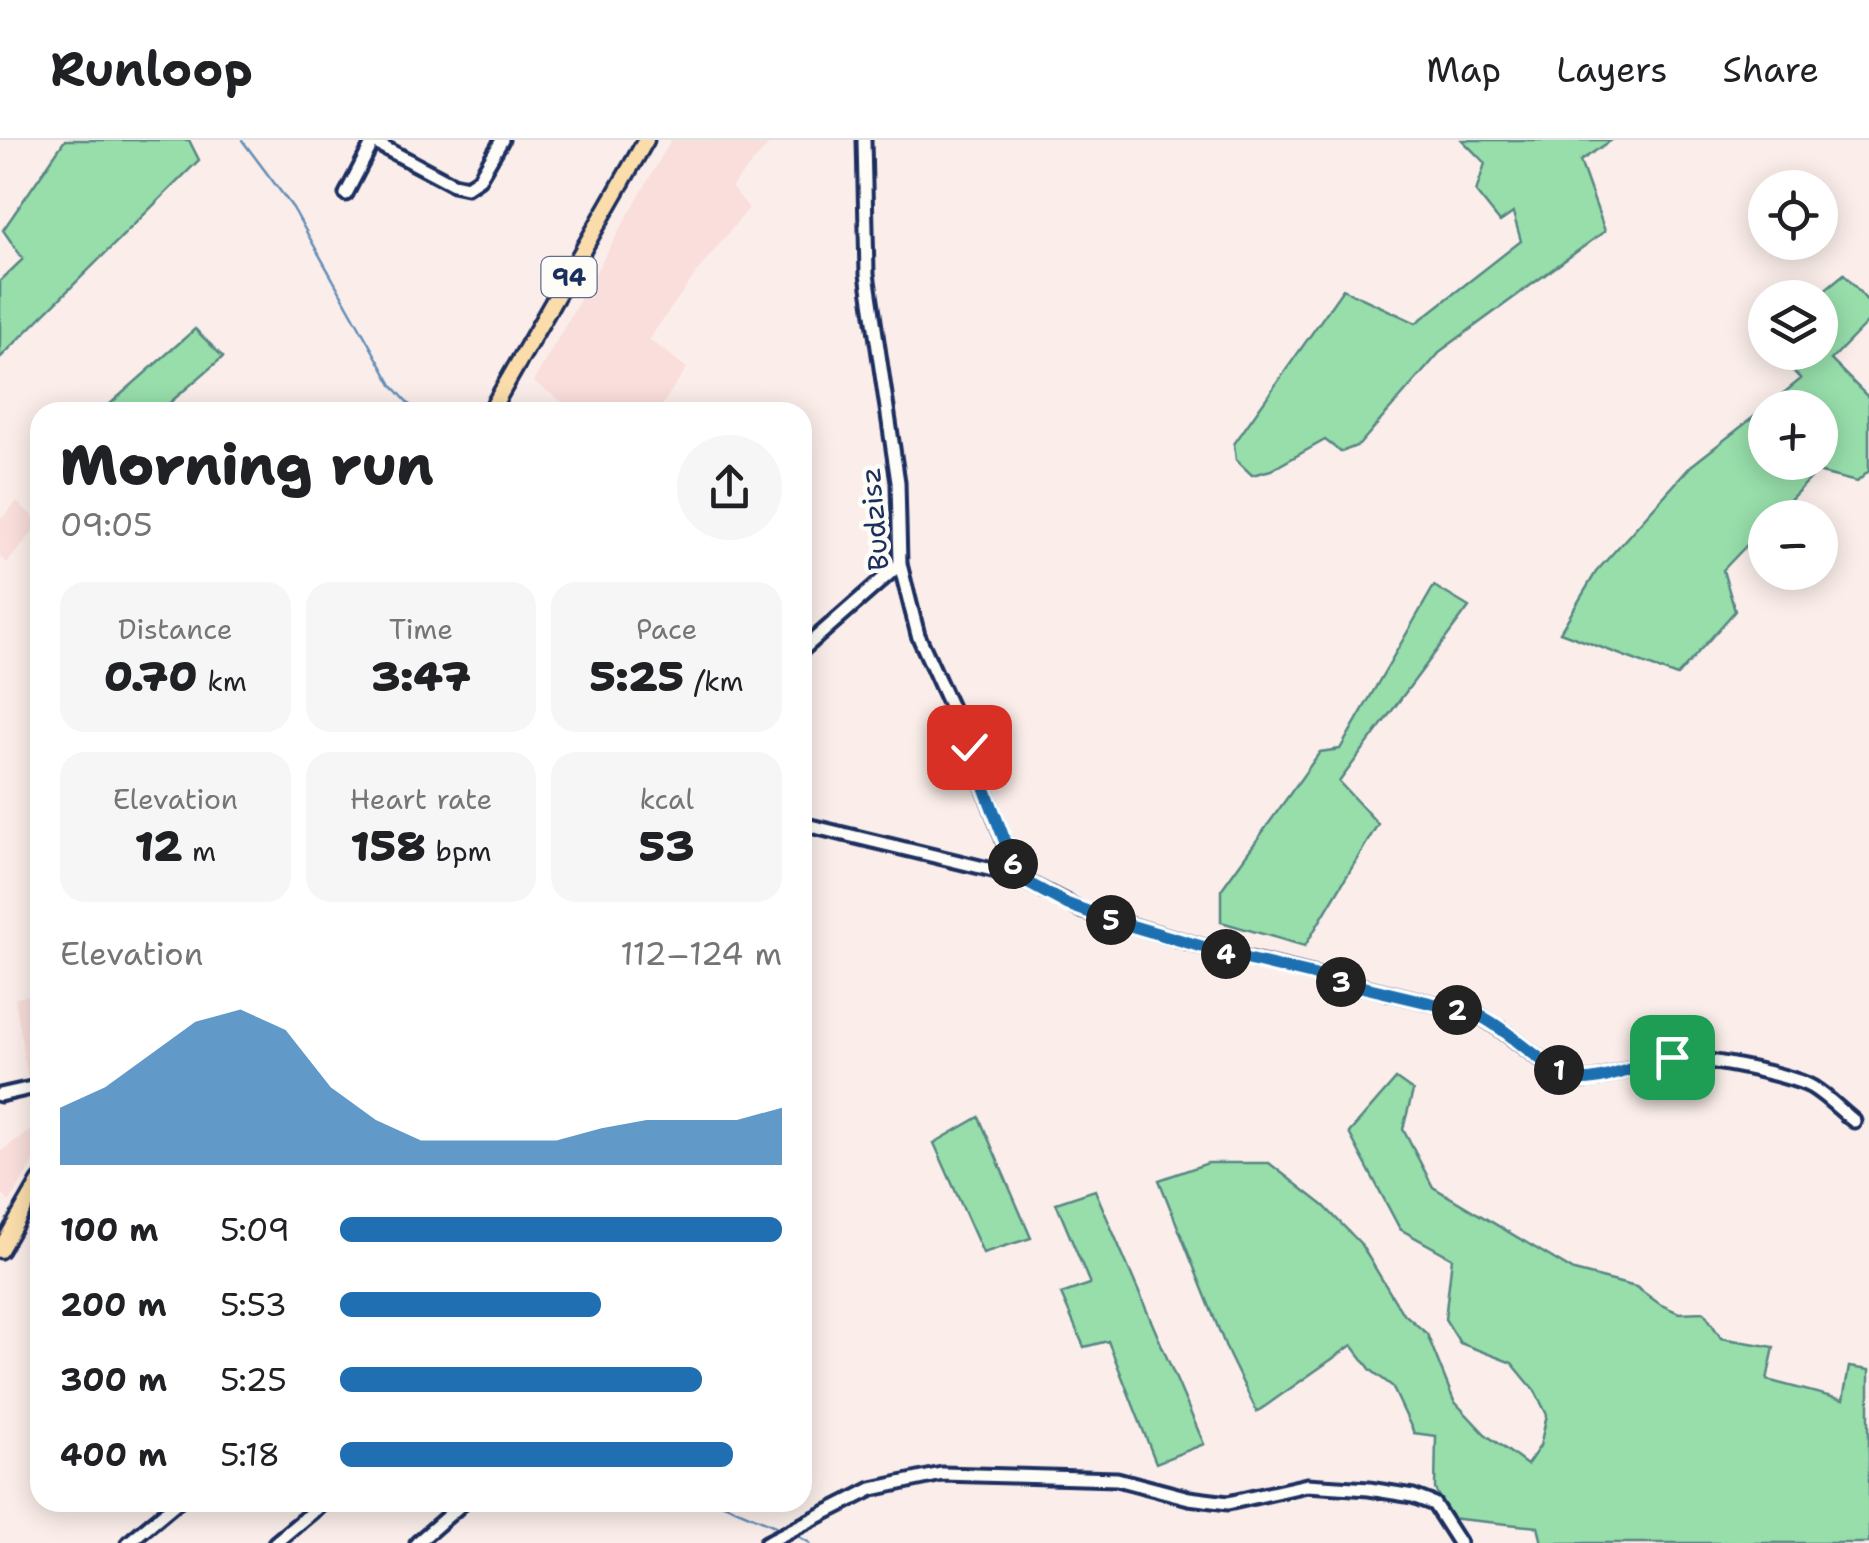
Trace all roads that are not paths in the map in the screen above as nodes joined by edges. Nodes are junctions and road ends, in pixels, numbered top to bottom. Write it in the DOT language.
graph roads {
  1 [pos="372,140"];
  2 [pos="502,140"];
  3 [pos="646,140"];
  4 [pos="864,140"];
  5 [pos="346,194"];
  6 [pos="496,402"];
  7 [pos="900,564"];
  8 [pos="812,641"];
  9 [pos="812,826"];
  10 [pos="1013,875"];
  11 [pos="30,1088"];
  12 [pos="0,1095"];
  13 [pos="1854,1121"];
  14 [pos="30,1199"];
  15 [pos="30,1213"];
  16 [pos="0,1250"];
  17 [pos="0,1264"];
  18 [pos="165,1512"];
  19 [pos="312,1512"];
  20 [pos="453,1512"];
  21 [pos="128,1543"];
  22 [pos="275,1543"];
  23 [pos="417,1543"];
  24 [pos="766,1543"];
  25 [pos="1459,1543"];
  1 -- 2 [label="street"];
  1 -- 5 [label="street"];
  3 -- 6 [label="main road, 94"];
  4 -- 7 [label="street, Budzisz"];
  7 -- 8 [label="street"];
  7 -- 10 [label="street, Budzisz"];
  9 -- 10 [label="street"];
  10 -- 13 [label="street"];
  11 -- 12 [label="street"];
  14 -- 16 [label="main road"];
  15 -- 17 [label="main road"];
  18 -- 21 [label="street"];
  19 -- 22 [label="street"];
  20 -- 23 [label="street"];
  24 -- 25 [label="street"];
}
